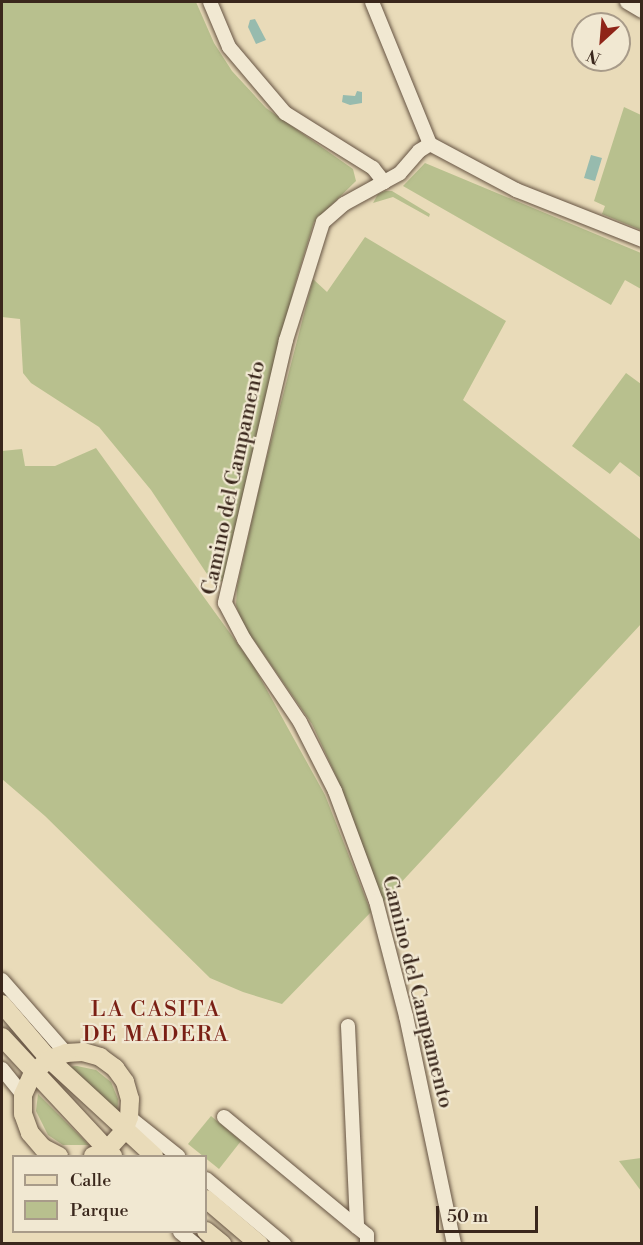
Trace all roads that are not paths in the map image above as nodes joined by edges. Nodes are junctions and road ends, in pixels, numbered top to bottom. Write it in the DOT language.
graph roads {
  1 [pos="210,2"];
  2 [pos="372,2"];
  3 [pos="627,2"];
  4 [pos="642,10"];
  5 [pos="430,144"];
  6 [pos="384,182"];
  7 [pos="642,240"];
  8 [pos="2,980"];
  9 [pos="2,1004"];
  10 [pos="348,1026"];
  11 [pos="2,1036"];
  12 [pos="57,1056"];
  13 [pos="2,1069"];
  14 [pos="33,1073"];
  15 [pos="23,1095"];
  16 [pos="224,1117"];
  17 [pos="127,1124"];
  18 [pos="57,1155"];
  19 [pos="104,1155"];
  20 [pos="153,1155"];
  21 [pos="176,1155"];
  22 [pos="207,1180"];
  23 [pos="207,1200"];
  24 [pos="357,1227"];
  25 [pos="207,1232"];
  26 [pos="181,1233"];
  27 [pos="195,1244"];
  28 [pos="222,1244"];
  29 [pos="259,1244"];
  30 [pos="284,1244"];
  31 [pos="367,1244"];
  32 [pos="454,1244"];
  1 -- 6 [label="street"];
  2 -- 5 [label="street"];
  3 -- 4 [label="street"];
  5 -- 6 [label="street, Camino del Campamento"];
  5 -- 7 [label="street"];
  6 -- 32 [label="street, Camino del Campamento"];
  8 -- 12 [label="street"];
  9 -- 12 [label="main road"];
  10 -- 24 [label="street"];
  11 -- 14 [label="main road"];
  12 -- 14 [label="main road"];
  12 -- 17 [label="main road"];
  12 -- 17 [label="main road"];
  13 -- 15 [label="street"];
  14 -- 15 [label="main road"];
  14 -- 19 [label="main road"];
  15 -- 18 [label="main road"];
  16 -- 24 [label="street"];
  17 -- 19 [label="main road"];
  17 -- 20 [label="main road"];
  17 -- 21 [label="street"];
  22 -- 30 [label="street"];
  23 -- 29 [label="main road"];
  24 -- 31 [label="street"];
  25 -- 28 [label="main road"];
  26 -- 27 [label="street"];
}
